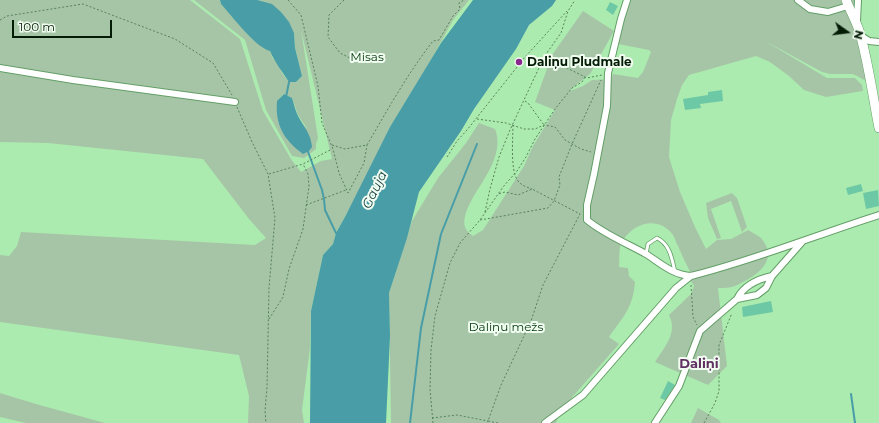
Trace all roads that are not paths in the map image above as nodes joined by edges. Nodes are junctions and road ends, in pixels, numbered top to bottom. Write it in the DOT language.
graph roads {
  1 [pos="628,0"];
  2 [pos="798,0"];
  3 [pos="858,0"];
  4 [pos="847,3"];
  5 [pos="856,22"];
  6 [pos="861,36"];
  7 [pos="879,42"];
  8 [pos="0,68"];
  9 [pos="235,102"];
  10 [pos="879,126"];
  11 [pos="879,216"];
  12 [pos="802,242"];
  13 [pos="646,254"];
  14 [pos="675,272"];
  15 [pos="691,276"];
  16 [pos="772,276"];
  17 [pos="738,299"];
  18 [pos="545,423"];
  19 [pos="654,423"];
  1 -- 13 [label="street"];
  2 -- 4 [label="street"];
  3 -- 5 [label="street"];
  4 -- 5 [label="street"];
  5 -- 6 [label="street"];
  6 -- 7 [label="street"];
  6 -- 10 [label="street"];
  8 -- 9 [label="street"];
  11 -- 12 [label="street"];
  12 -- 15 [label="street"];
  12 -- 16 [label="street"];
  13 -- 14 [label="street"];
  13 -- 14 [label="lane"];
  14 -- 15 [label="street"];
  15 -- 18 [label="street"];
  16 -- 17 [label="street"];
  16 -- 17 [label="street"];
  17 -- 19 [label="street"];
}
